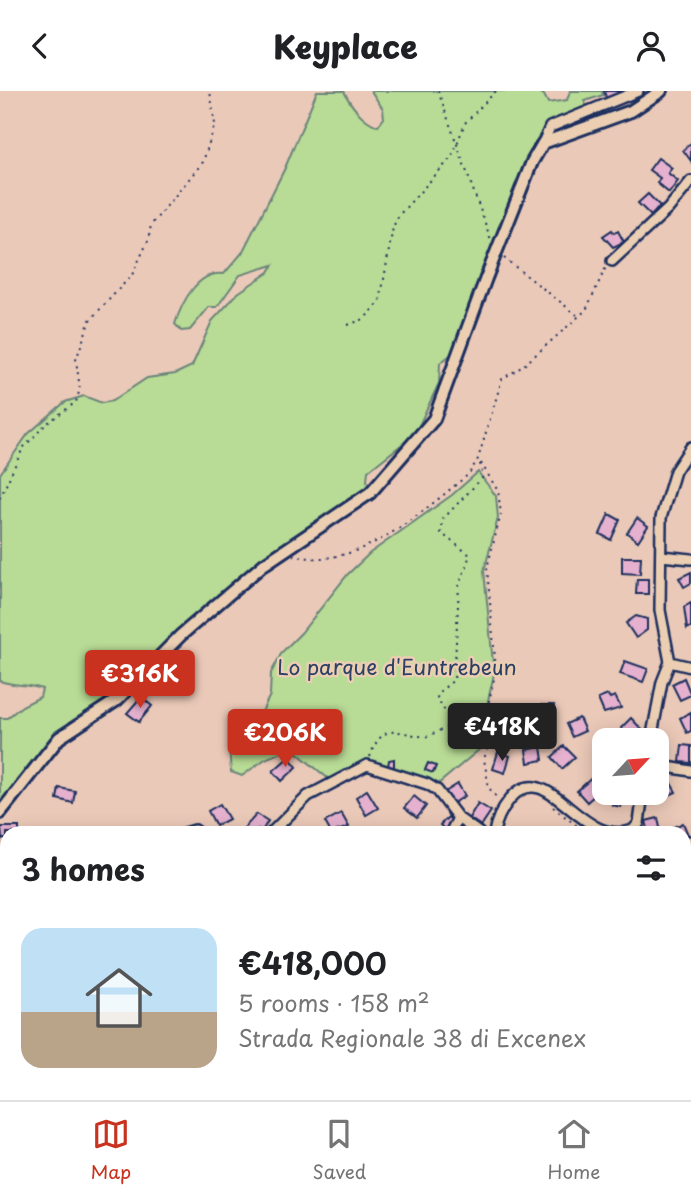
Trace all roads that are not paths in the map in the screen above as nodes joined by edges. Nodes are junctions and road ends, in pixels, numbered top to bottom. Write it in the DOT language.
graph roads {
  1 [pos="638,91"];
  2 [pos="661,91"];
  3 [pos="543,143"];
  4 [pos="691,181"];
  5 [pos="612,261"];
  6 [pos="691,447"];
  7 [pos="661,556"];
  8 [pos="691,559"];
  9 [pos="670,662"];
  10 [pos="691,667"];
  11 [pos="653,728"];
  12 [pos="669,767"];
  13 [pos="691,771"];
  14 [pos="641,805"];
  15 [pos="0,813"];
  16 [pos="458,818"];
  17 [pos="278,826"];
  18 [pos="454,826"];
  19 [pos="470,826"];
  20 [pos="497,826"];
  21 [pos="590,826"];
  22 [pos="636,826"];
  1 -- 3 [label="street"];
  2 -- 3 [label="main road"];
  3 -- 15 [label="main road"];
  4 -- 5 [label="street"];
  6 -- 7 [label="street"];
  7 -- 8 [label="street"];
  7 -- 9 [label="street"];
  9 -- 10 [label="street"];
  9 -- 11 [label="street"];
  12 -- 13 [label="street"];
  14 -- 22 [label="street"];
  16 -- 17 [label="street"];
  16 -- 18 [label="street"];
  16 -- 19 [label="street"];
  20 -- 21 [label="street"];
}
